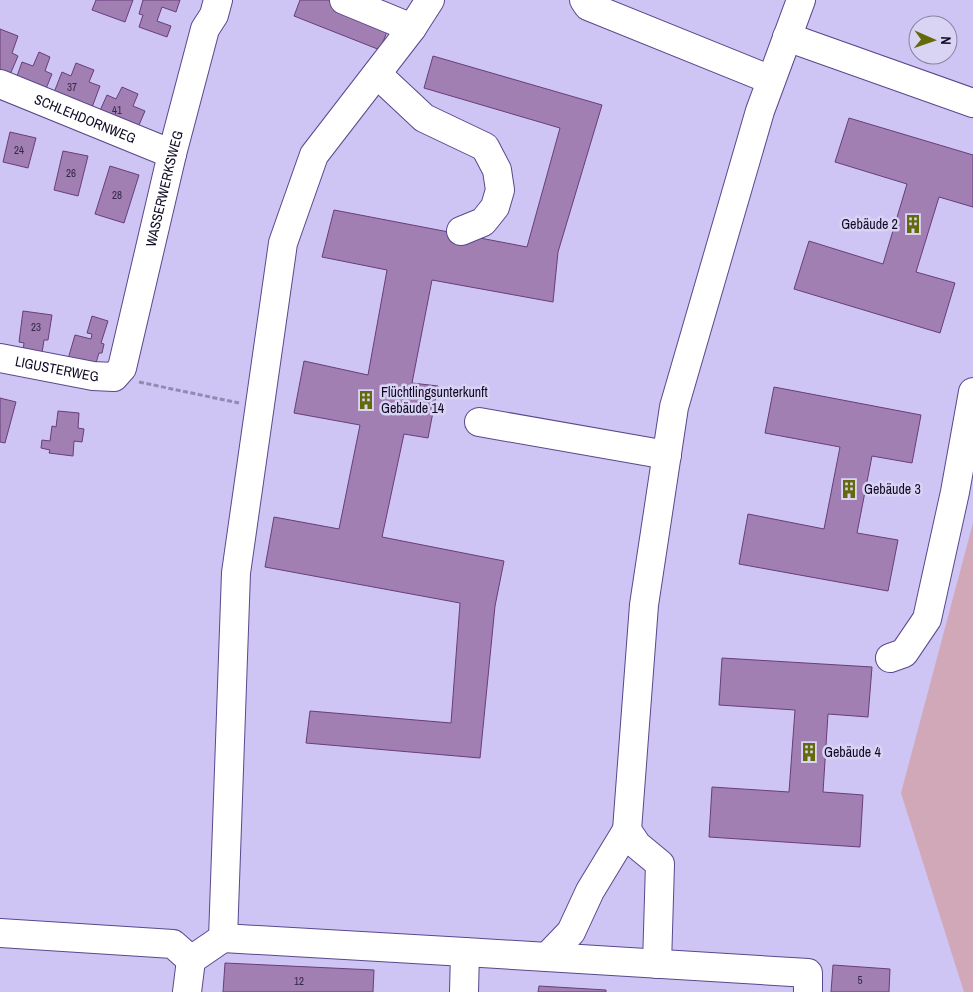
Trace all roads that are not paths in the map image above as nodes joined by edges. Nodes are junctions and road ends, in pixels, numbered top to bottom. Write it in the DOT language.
graph roads {
  1 [pos="218,0"];
  2 [pos="344,0"];
  3 [pos="430,0"];
  4 [pos="584,0"];
  5 [pos="801,0"];
  6 [pos="412,28"];
  7 [pos="787,37"];
  8 [pos="377,74"];
  9 [pos="771,80"];
  10 [pos="0,84"];
  11 [pos="973,103"];
  12 [pos="172,154"];
  13 [pos="461,231"];
  14 [pos="0,358"];
  15 [pos="114,377"];
  16 [pos="973,392"];
  17 [pos="479,422"];
  18 [pos="667,456"];
  19 [pos="890,658"];
  20 [pos="626,830"];
  21 [pos="0,934"];
  22 [pos="223,938"];
  23 [pos="465,952"];
  24 [pos="547,957"];
  25 [pos="191,960"];
  26 [pos="657,964"];
  27 [pos="187,992"];
  28 [pos="464,992"];
  29 [pos="808,992"];
  1 -- 12 [label="street, WASSERWERKSWEG"];
  2 -- 6 [label="street"];
  3 -- 6 [label="street"];
  4 -- 9 [label="street"];
  5 -- 7 [label="street"];
  6 -- 8 [label="street"];
  7 -- 9 [label="street"];
  7 -- 11 [label="street"];
  8 -- 13 [label="street"];
  8 -- 22 [label="street"];
  9 -- 18 [label="street"];
  10 -- 12 [label="street, SCHLEHDORNWEG"];
  12 -- 15 [label="street, WASSERWERKSWEG"];
  14 -- 15 [label="street, LIGUSTERWEG"];
  16 -- 19 [label="street"];
  17 -- 18 [label="street"];
  18 -- 20 [label="street"];
  20 -- 24 [label="street"];
  20 -- 26 [label="street"];
  21 -- 25 [label="street"];
  22 -- 23 [label="street"];
  22 -- 25 [label="street"];
  23 -- 24 [label="street"];
  23 -- 28 [label="street"];
  24 -- 26 [label="street"];
  25 -- 27 [label="street"];
  26 -- 29 [label="street"];
}
